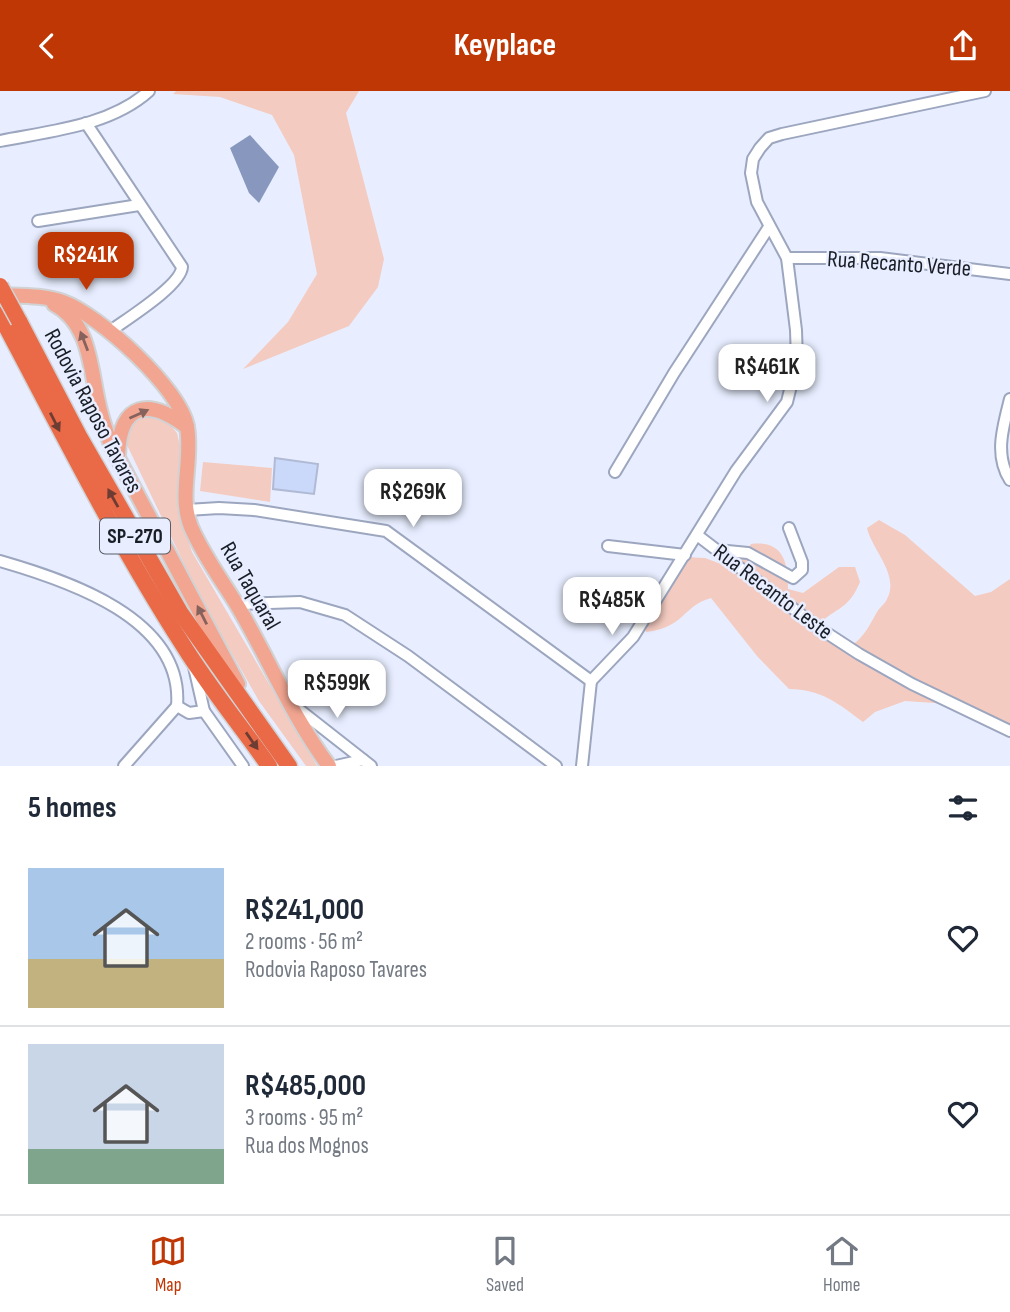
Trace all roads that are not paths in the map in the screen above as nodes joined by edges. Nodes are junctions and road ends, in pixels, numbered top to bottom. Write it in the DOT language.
graph roads {
  1 [pos="149,91"];
  2 [pos="985,91"];
  3 [pos="86,123"];
  4 [pos="0,141"];
  5 [pos="139,205"];
  6 [pos="38,221"];
  7 [pos="769,227"];
  8 [pos="787,258"];
  9 [pos="1010,274"];
  10 [pos="0,286"];
  11 [pos="0,295"];
  12 [pos="41,297"];
  13 [pos="1,316"];
  14 [pos="109,332"];
  15 [pos="1010,399"];
  16 [pos="187,426"];
  17 [pos="118,459"];
  18 [pos="615,472"];
  19 [pos="1010,480"];
  20 [pos="187,510"];
  21 [pos="789,528"];
  22 [pos="697,535"];
  23 [pos="608,546"];
  24 [pos="717,550"];
  25 [pos="685,555"];
  26 [pos="0,561"];
  27 [pos="237,604"];
  28 [pos="192,660"];
  29 [pos="591,681"];
  30 [pos="292,704"];
  31 [pos="177,706"];
  32 [pos="204,711"];
  33 [pos="1010,731"];
  34 [pos="270,740"];
  35 [pos="367,763"];
  36 [pos="124,766"];
  37 [pos="243,766"];
  38 [pos="269,766"];
  39 [pos="289,766"];
  40 [pos="329,766"];
  41 [pos="336,766"];
  42 [pos="556,766"];
  43 [pos="582,766"];
  1 -- 3 [label="street"];
  2 -- 7 [label="street"];
  3 -- 4 [label="street"];
  3 -- 5 [label="street"];
  5 -- 6 [label="street"];
  5 -- 14 [label="street"];
  7 -- 8 [label="street"];
  7 -- 18 [label="street"];
  8 -- 9 [label="street, Rua Recanto Verde"];
  8 -- 22 [label="street, Rua Recanto Leste"];
  34 -- 10 [label="highway, Rodovia Raposo Tavares / SP-270, one-way, bridge"];
  11 -- 12 [label="main road"];
  12 -- 14 [label="main road"];
  17 -- 12 [label="main road, one-way"];
  13 -- 28 [label="highway, Rodovia Raposo Tavares / SP-270, one-way"];
  14 -- 16 [label="main road"];
  15 -- 19 [label="street"];
  17 -- 16 [label="main road, one-way"];
  16 -- 20 [label="main road, Rua Taquaral"];
  34 -- 17 [label="main road, one-way"];
  20 -- 27 [label="main road, Rua Taquaral"];
  20 -- 29 [label="street"];
  21 -- 24 [label="street"];
  22 -- 24 [label="street, Rua Recanto Leste"];
  22 -- 25 [label="street"];
  23 -- 25 [label="street"];
  24 -- 33 [label="street, Rua Recanto Leste"];
  25 -- 29 [label="street"];
  26 -- 31 [label="street"];
  27 -- 30 [label="main road, Rua Taquaral"];
  27 -- 42 [label="street"];
  28 -- 32 [label="street"];
  28 -- 38 [label="highway, Rodovia Raposo Tavares / SP-270, one-way"];
  29 -- 43 [label="street"];
  30 -- 35 [label="street, Rua Taquaral"];
  30 -- 40 [label="main road"];
  31 -- 32 [label="street"];
  31 -- 36 [label="street"];
  32 -- 37 [label="street"];
  34 -- 39 [label="highway, Rodovia Raposo Tavares / SP-270"];
  35 -- 41 [label="street"];
}
